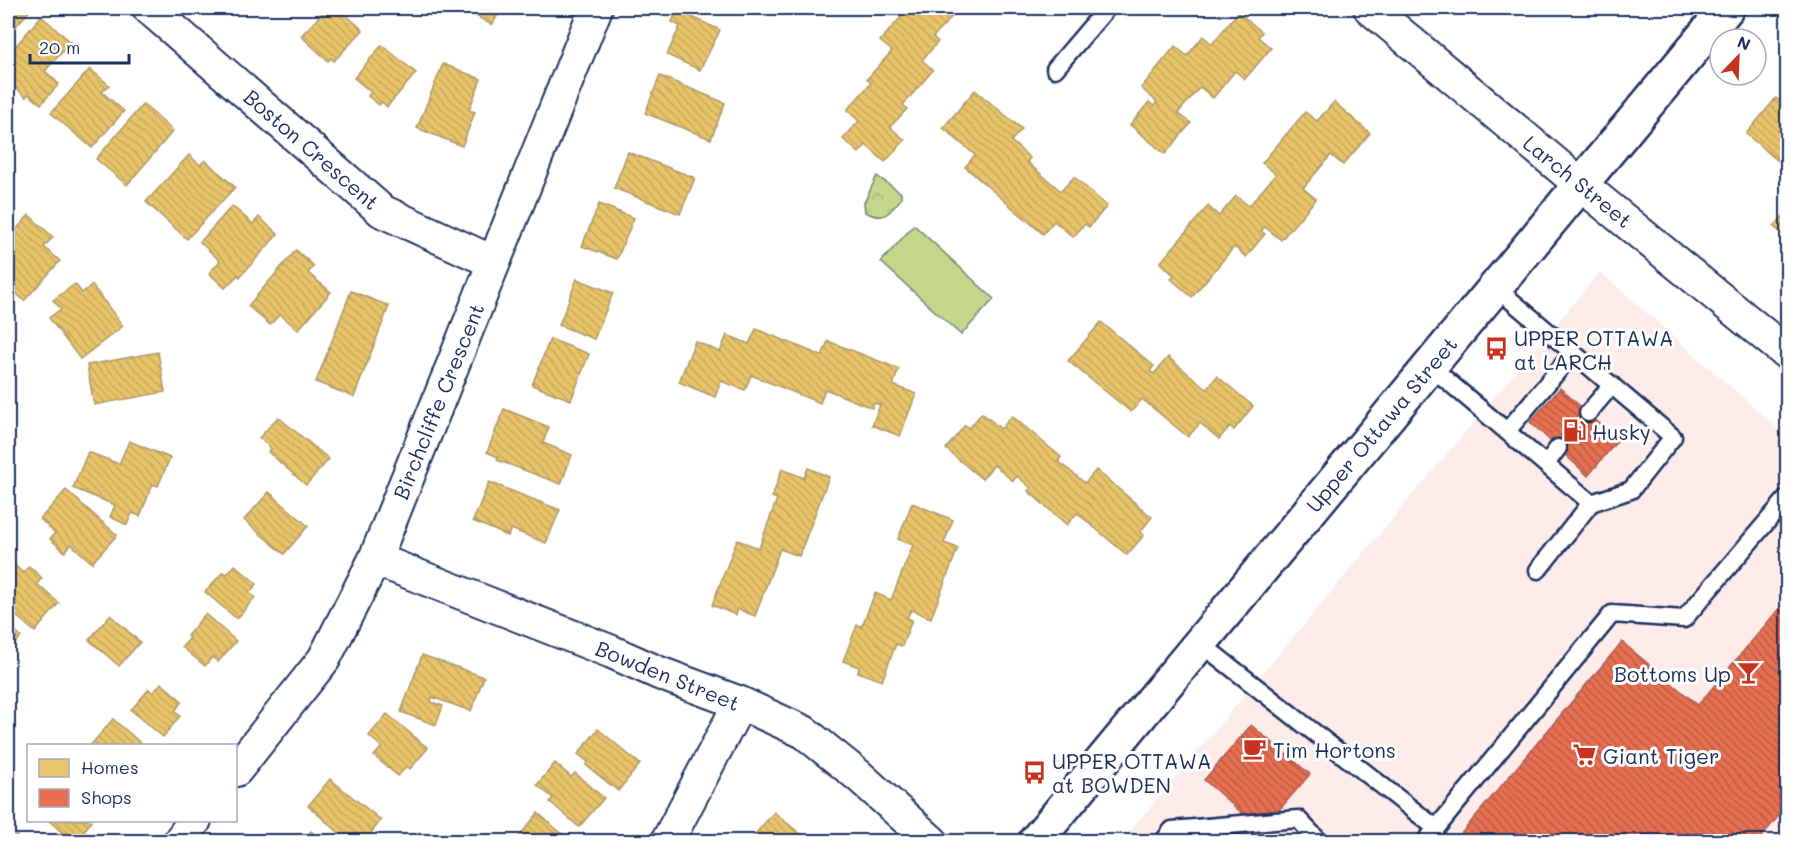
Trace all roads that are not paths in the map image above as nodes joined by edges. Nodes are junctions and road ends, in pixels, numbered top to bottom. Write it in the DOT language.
graph roads {
  1 [pos="149,8"];
  2 [pos="596,8"];
  3 [pos="1107,8"];
  4 [pos="1370,8"];
  5 [pos="1727,8"];
  6 [pos="1055,69"];
  7 [pos="1580,184"];
  8 [pos="493,262"];
  9 [pos="1495,287"];
  10 [pos="1573,353"];
  11 [pos="1788,354"];
  12 [pos="1430,366"];
  13 [pos="1612,386"];
  14 [pos="1588,413"];
  15 [pos="1507,431"];
  16 [pos="1558,448"];
  17 [pos="1546,464"];
  18 [pos="1788,497"];
  19 [pos="1591,503"];
  20 [pos="375,559"];
  21 [pos="1538,570"];
  22 [pos="1200,643"];
  23 [pos="740,703"];
  24 [pos="237,769"];
  25 [pos="193,822"];
  26 [pos="1436,828"];
  27 [pos="178,842"];
  28 [pos="667,842"];
  29 [pos="932,842"];
  30 [pos="1035,842"];
  31 [pos="1162,842"];
  32 [pos="1320,842"];
  33 [pos="1425,842"];
  1 -- 8 [label="street, Boston Crescent"];
  2 -- 8 [label="street, Birchcliffe Crescent"];
  3 -- 6 [label="lane"];
  4 -- 7 [label="street, Larch Street"];
  5 -- 7 [label="main road, Upper Ottawa Street"];
  7 -- 9 [label="main road, Upper Ottawa Street"];
  7 -- 11 [label="street, Larch Street"];
  8 -- 20 [label="street, Birchcliffe Crescent"];
  9 -- 10 [label="lane"];
  9 -- 12 [label="main road, Upper Ottawa Street"];
  10 -- 13 [label="lane"];
  10 -- 15 [label="lane"];
  12 -- 15 [label="lane"];
  12 -- 22 [label="main road, Upper Ottawa Street"];
  13 -- 14 [label="lane"];
  13 -- 19 [label="lane"];
  15 -- 17 [label="lane"];
  16 -- 17 [label="lane"];
  17 -- 19 [label="lane"];
  18 -- 26 [label="lane"];
  19 -- 21 [label="lane"];
  20 -- 23 [label="street, Bowden Street"];
  20 -- 24 [label="street, Birchcliffe Crescent"];
  22 -- 26 [label="lane"];
  22 -- 30 [label="main road, Upper Ottawa Street"];
  23 -- 28 [label="street"];
  23 -- 29 [label="street, Bowden Street"];
  25 -- 27 [label="street"];
  26 -- 33 [label="lane"];
  31 -- 32 [label="lane"];
}
